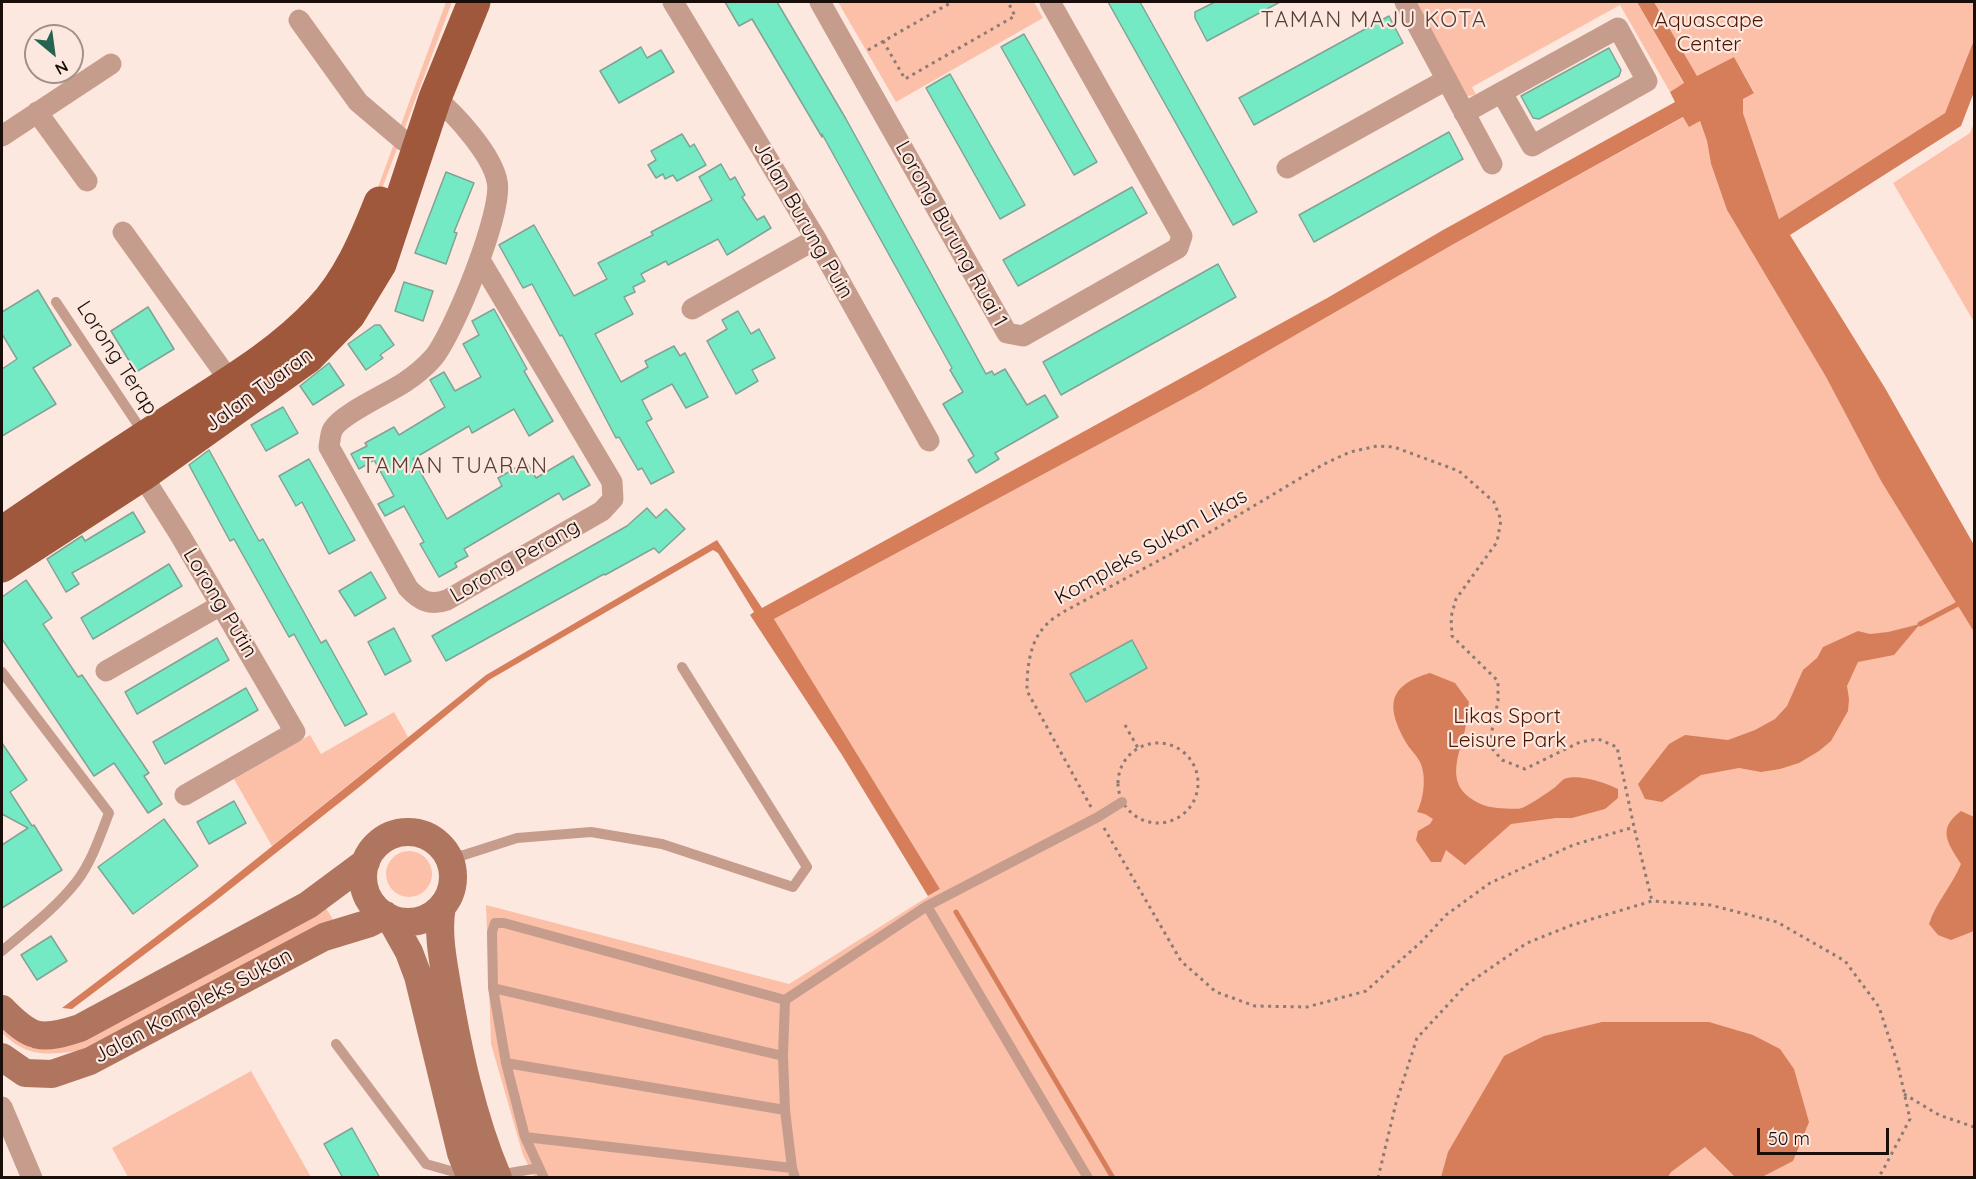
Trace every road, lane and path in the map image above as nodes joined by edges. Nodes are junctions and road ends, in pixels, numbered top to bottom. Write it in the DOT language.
graph roads {
  1 [pos="454,2"];
  2 [pos="474,2"];
  3 [pos="675,2"];
  4 [pos="820,2"];
  5 [pos="952,2"];
  6 [pos="1008,2"];
  7 [pos="1050,2"];
  8 [pos="1405,2"];
  9 [pos="299,20"];
  10 [pos="883,41"];
  11 [pos="864,52"];
  12 [pos="111,64"];
  13 [pos="1446,80"];
  14 [pos="1502,93"];
  15 [pos="435,98"];
  16 [pos="37,112"];
  17 [pos="1464,113"];
  18 [pos="2,136"];
  19 [pos="404,141"];
  20 [pos="1492,164"];
  21 [pos="1287,168"];
  22 [pos="87,181"];
  23 [pos="123,232"];
  24 [pos="816,239"];
  25 [pos="480,260"];
  26 [pos="56,302"];
  27 [pos="692,309"];
  28 [pos="230,381"];
  29 [pos="146,437"];
  30 [pos="929,441"];
  31 [pos="142,475"];
  32 [pos="2,533"];
  33 [pos="2,566"];
  34 [pos="221,605"];
  35 [pos="682,667"];
  36 [pos="106,671"];
  37 [pos="2,672"];
  38 [pos="1125,725"];
  39 [pos="1138,748"];
  40 [pos="185,795"];
  41 [pos="1122,802"];
  42 [pos="1098,818"];
  43 [pos="1634,827"];
  44 [pos="449,857"];
  45 [pos="366,862"];
  46 [pos="1652,901"];
  47 [pos="927,906"];
  48 [pos="442,907"];
  49 [pos="387,916"];
  50 [pos="2,951"];
  51 [pos="493,988"];
  52 [pos="785,1000"];
  53 [pos="2,1009"];
  54 [pos="336,1044"];
  55 [pos="783,1056"];
  56 [pos="2,1058"];
  57 [pos="506,1063"];
  58 [pos="1904,1094"];
  59 [pos="2,1108"];
  60 [pos="785,1110"];
  61 [pos="1974,1127"];
  62 [pos="525,1137"];
  63 [pos="541,1173"];
  64 [pos="794,1173"];
  65 [pos="484,1176"];
  66 [pos="32,1178"];
  67 [pos="1088,1178"];
  68 [pos="1378,1178"];
  69 [pos="1876,1178"];
  1 -- 19 [label="main road, Jalan Tuaran"];
  2 -- 15 [label="main road, Jalan Tuaran"];
  3 -- 24 [label="street, Jalan Burung Puin"];
  4 -- 7 [label="street, Lorong Burung Ruai 1"];
  5 -- 10 [label="path"];
  6 -- 10 [label="path"];
  8 -- 13 [label="street"];
  9 -- 19 [label="street"];
  10 -- 11 [label="path"];
  12 -- 16 [label="street"];
  13 -- 17 [label="street"];
  13 -- 21 [label="street"];
  14 -- 14 [label="street"];
  14 -- 17 [label="street"];
  15 -- 25 [label="street, Lorong Perang"];
  15 -- 31 [label="main road, Jalan Tuaran"];
  16 -- 18 [label="street"];
  16 -- 22 [label="street"];
  17 -- 20 [label="street"];
  19 -- 28 [label="main road, Jalan Tuaran"];
  23 -- 28 [label="street"];
  24 -- 27 [label="street"];
  24 -- 30 [label="street, Jalan Burung Puin"];
  25 -- 25 [label="street, Lorong Perang"];
  26 -- 29 [label="lane, Lorong Terap"];
  28 -- 29 [label="main road, Jalan Tuaran"];
  29 -- 32 [label="main road, Jalan Tuaran"];
  31 -- 33 [label="main road, Jalan Tuaran"];
  31 -- 34 [label="street, Lorong Putin"];
  34 -- 36 [label="street"];
  34 -- 40 [label="street, Lorong Putin"];
  35 -- 44 [label="lane"];
  37 -- 50 [label="lane"];
  38 -- 39 [label="path"];
  39 -- 41 [label="path"];
  39 -- 41 [label="path"];
  41 -- 42 [label="lane"];
  42 -- 43 [label="path, Kompleks Sukan Likas"];
  42 -- 43 [label="path, Kompleks Sukan Likas"];
  42 -- 47 [label="lane"];
  43 -- 46 [label="path, Kompleks Sukan Likas"];
  44 -- 45 [label="main road"];
  44 -- 48 [label="main road"];
  45 -- 49 [label="main road"];
  45 -- 53 [label="main road, Jalan Kompleks Sukan"];
  46 -- 58 [label="path"];
  46 -- 68 [label="path"];
  47 -- 52 [label="lane"];
  47 -- 67 [label="lane"];
  48 -- 49 [label="main road"];
  48 -- 65 [label="main road"];
  49 -- 56 [label="main road, Jalan Kompleks Sukan"];
  49 -- 65 [label="main road"];
  51 -- 52 [label="lane"];
  51 -- 55 [label="lane"];
  51 -- 57 [label="lane"];
  52 -- 55 [label="lane"];
  54 -- 65 [label="lane"];
  55 -- 60 [label="lane"];
  57 -- 60 [label="lane"];
  57 -- 62 [label="lane"];
  58 -- 61 [label="path"];
  58 -- 69 [label="path"];
  59 -- 66 [label="street"];
  60 -- 64 [label="lane"];
  62 -- 63 [label="lane"];
  62 -- 64 [label="lane"];
  63 -- 65 [label="lane"];
}
